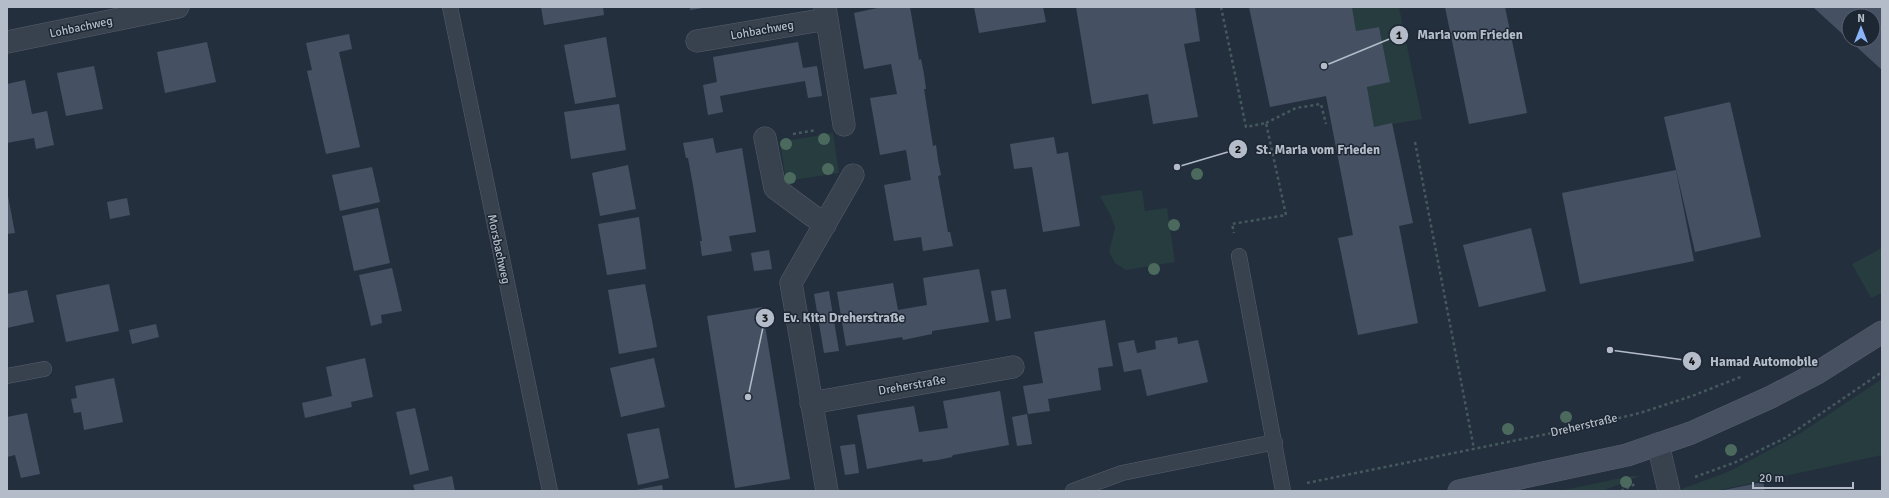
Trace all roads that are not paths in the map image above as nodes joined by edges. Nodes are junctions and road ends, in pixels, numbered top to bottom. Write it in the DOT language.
graph roads {
  1 [pos="178,7"];
  2 [pos="450,7"];
  3 [pos="826,13"];
  4 [pos="697,41"];
  5 [pos="7,42"];
  6 [pos="844,125"];
  7 [pos="765,138"];
  8 [pos="853,175"];
  9 [pos="825,225"];
  10 [pos="1239,256"];
  11 [pos="1882,332"];
  12 [pos="1013,367"];
  13 [pos="44,369"];
  14 [pos="7,376"];
  15 [pos="811,403"];
  16 [pos="1275,442"];
  17 [pos="1658,444"];
  18 [pos="1283,489"];
  19 [pos="550,491"];
  20 [pos="827,491"];
  21 [pos="1073,491"];
  22 [pos="1459,491"];
  23 [pos="1669,491"];
  1 -- 5 [label="street, Lohbachweg"];
  2 -- 19 [label="lane, Morsbachweg"];
  3 -- 4 [label="street, Lohbachweg"];
  3 -- 6 [label="street, Lohbachweg"];
  7 -- 9 [label="street"];
  8 -- 9 [label="street"];
  9 -- 15 [label="street"];
  10 -- 16 [label="lane"];
  11 -- 17 [label="main road"];
  12 -- 15 [label="street, Dreherstraße"];
  13 -- 14 [label="lane"];
  15 -- 20 [label="street"];
  16 -- 18 [label="lane"];
  16 -- 21 [label="lane"];
  17 -- 22 [label="main road"];
  17 -- 23 [label="street"];
}
